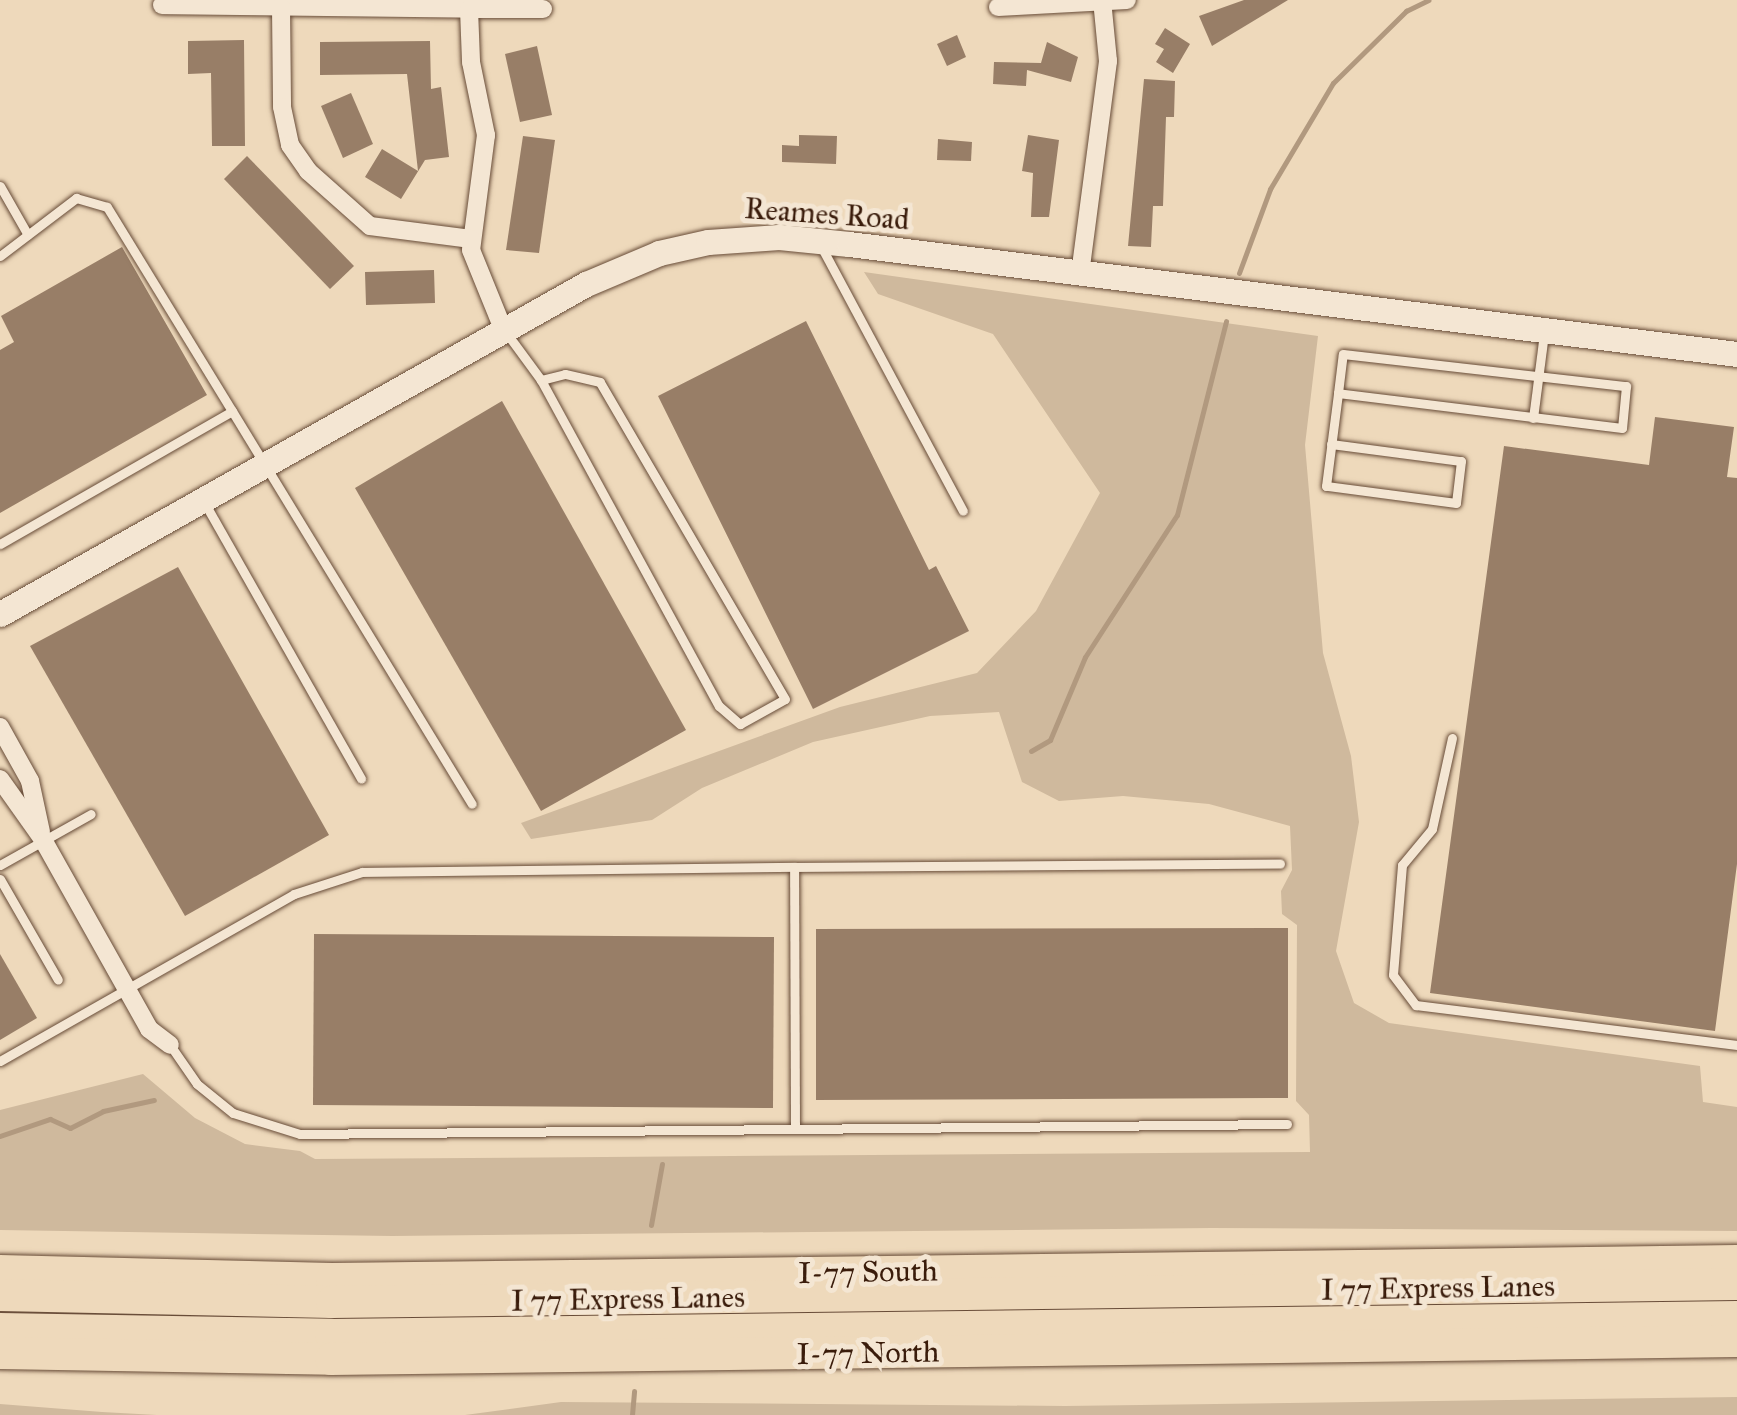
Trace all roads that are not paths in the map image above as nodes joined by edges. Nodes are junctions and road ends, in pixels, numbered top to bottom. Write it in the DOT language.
graph roads {
  1 [pos="1128,0"];
  2 [pos="1102,3"];
  3 [pos="162,5"];
  4 [pos="281,7"];
  5 [pos="998,7"];
  6 [pos="469,9"];
  7 [pos="543,9"];
  8 [pos="0,186"];
  9 [pos="28,235"];
  10 [pos="472,239"];
  11 [pos="818,241"];
  12 [pos="0,256"];
  13 [pos="1080,274"];
  14 [pos="503,329"];
  15 [pos="1544,330"];
  16 [pos="1737,354"];
  17 [pos="1538,378"];
  18 [pos="541,380"];
  19 [pos="1338,393"];
  20 [pos="232,411"];
  21 [pos="1533,418"];
  22 [pos="1331,444"];
  23 [pos="262,465"];
  24 [pos="202,499"];
  25 [pos="964,511"];
  26 [pos="0,544"];
  27 [pos="0,614"];
  28 [pos="0,727"];
  29 [pos="1452,738"];
  30 [pos="361,778"];
  31 [pos="0,779"];
  32 [pos="472,804"];
  33 [pos="91,814"];
  34 [pos="42,838"];
  35 [pos="1280,864"];
  36 [pos="0,865"];
  37 [pos="794,868"];
  38 [pos="0,879"];
  39 [pos="58,980"];
  40 [pos="128,991"];
  41 [pos="1737,1044"];
  42 [pos="170,1045"];
  43 [pos="0,1061"];
  44 [pos="1288,1124"];
  45 [pos="796,1128"];
  46 [pos="1737,1260"];
  47 [pos="0,1271"];
  48 [pos="1737,1284"];
  49 [pos="0,1295"];
  50 [pos="1737,1317"];
  51 [pos="0,1329"];
  52 [pos="1737,1341"];
  53 [pos="0,1353"];
  1 -- 2 [label="street"];
  2 -- 5 [label="street"];
  2 -- 13 [label="street"];
  3 -- 4 [label="street"];
  4 -- 6 [label="street"];
  4 -- 10 [label="street"];
  6 -- 7 [label="street"];
  6 -- 10 [label="street"];
  8 -- 9 [label="lane"];
  9 -- 12 [label="lane"];
  9 -- 20 [label="lane"];
  10 -- 14 [label="street"];
  11 -- 13 [label="main road, Reames Road"];
  11 -- 14 [label="main road, Reames Road"];
  11 -- 25 [label="lane"];
  13 -- 15 [label="main road, Reames Road"];
  14 -- 18 [label="lane"];
  14 -- 23 [label="main road, Reames Road"];
  15 -- 16 [label="main road, Reames Road"];
  15 -- 17 [label="lane"];
  17 -- 19 [label="lane"];
  17 -- 21 [label="lane"];
  17 -- 21 [label="lane"];
  18 -- 18 [label="lane"];
  19 -- 21 [label="lane"];
  19 -- 22 [label="lane"];
  20 -- 23 [label="lane"];
  20 -- 26 [label="lane"];
  22 -- 22 [label="lane"];
  23 -- 24 [label="main road, Reames Road"];
  23 -- 32 [label="lane"];
  24 -- 27 [label="main road, Reames Road"];
  24 -- 30 [label="lane"];
  28 -- 34 [label="street"];
  29 -- 41 [label="lane"];
  31 -- 34 [label="street"];
  33 -- 34 [label="lane"];
  34 -- 36 [label="lane"];
  34 -- 40 [label="street"];
  35 -- 37 [label="lane"];
  37 -- 40 [label="lane"];
  37 -- 45 [label="lane"];
  38 -- 39 [label="lane"];
  40 -- 42 [label="street"];
  40 -- 43 [label="lane"];
  42 -- 45 [label="lane"];
  44 -- 45 [label="lane"];
  46 -- 47 [label="highway, I-77 South"];
  48 -- 49 [label="highway, I 77 Express Lanes"];
  50 -- 51 [label="highway, I 77 Express Lanes"];
  52 -- 53 [label="highway, I-77 North"];
}
